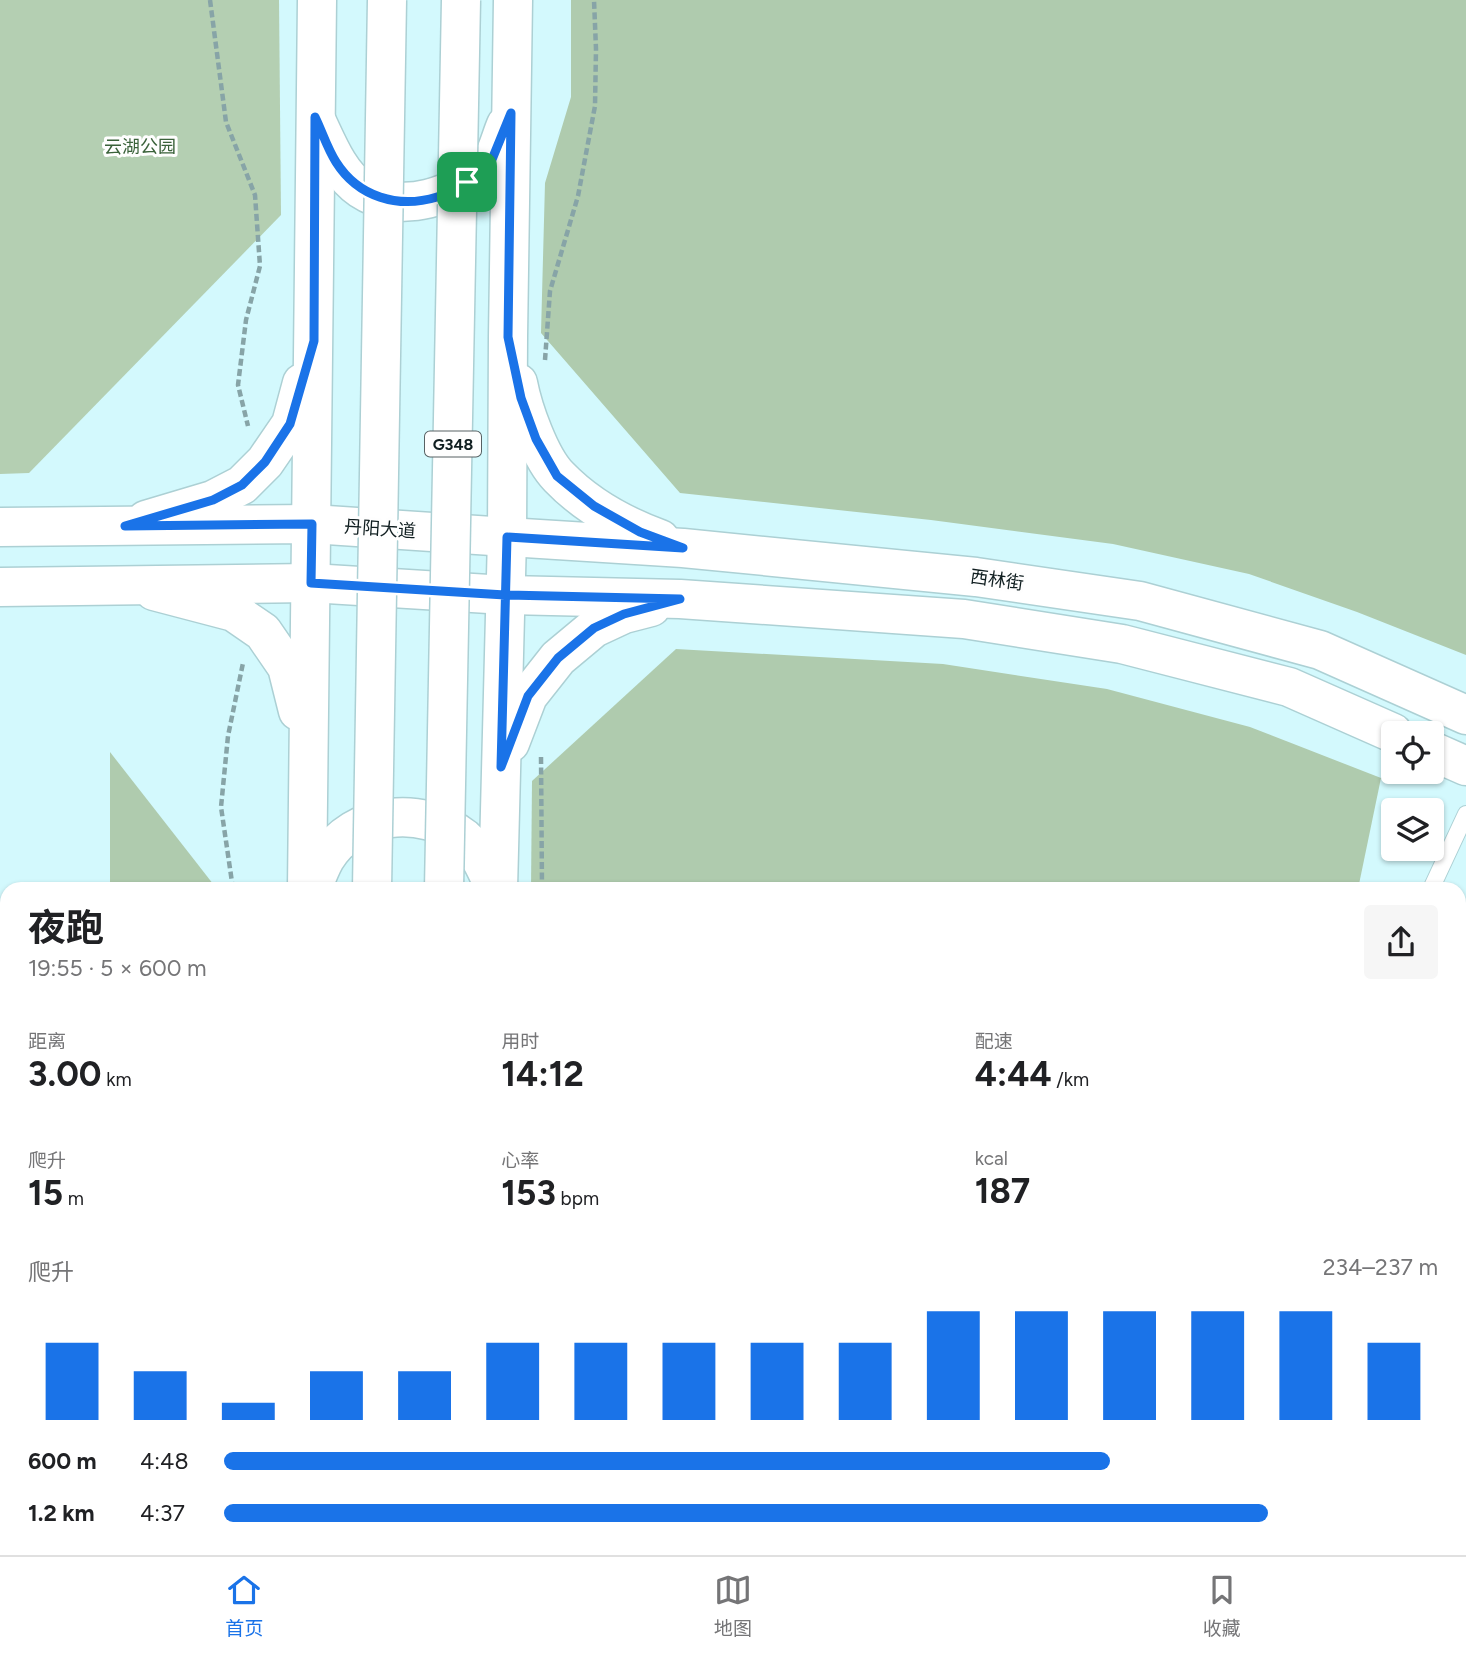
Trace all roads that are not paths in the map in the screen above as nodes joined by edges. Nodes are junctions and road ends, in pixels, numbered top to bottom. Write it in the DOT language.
graph roads {
  1 [pos="317,0"];
  2 [pos="387,0"];
  3 [pos="461,0"];
  4 [pos="513,0"];
  5 [pos="511,113"];
  6 [pos="315,117"];
  7 [pos="508,337"];
  8 [pos="314,341"];
  9 [pos="312,524"];
  10 [pos="125,526"];
  11 [pos="0,527"];
  12 [pos="507,537"];
  13 [pos="683,548"];
  14 [pos="311,583"];
  15 [pos="131,585"];
  16 [pos="0,587"];
  17 [pos="505,595"];
  18 [pos="680,599"];
  19 [pos="1466,715"];
  20 [pos="1381,728"];
  21 [pos="1444,756"];
  22 [pos="1466,766"];
  23 [pos="501,767"];
  24 [pos="309,780"];
  25 [pos="1466,814"];
  26 [pos="309,882"];
  27 [pos="313,882"];
  28 [pos="372,882"];
  29 [pos="444,882"];
  30 [pos="493,882"];
  31 [pos="496,882"];
  32 [pos="1434,882"];
  1 -- 6 [label="main road"];
  2 -- 28 [label="main road, bridge"];
  3 -- 29 [label="main road, G348, bridge"];
  4 -- 5 [label="main road"];
  5 -- 6 [label="main road"];
  5 -- 7 [label="main road"];
  6 -- 8 [label="main road"];
  7 -- 12 [label="main road"];
  7 -- 13 [label="main road"];
  8 -- 9 [label="main road"];
  8 -- 10 [label="main road"];
  9 -- 10 [label="main road, 丹阳大道"];
  9 -- 12 [label="main road, 丹阳大道"];
  9 -- 14 [label="main road"];
  10 -- 11 [label="main road, 丹阳大道"];
  12 -- 13 [label="main road, 西林街"];
  12 -- 17 [label="main road"];
  13 -- 19 [label="main road, 西林街"];
  14 -- 15 [label="main road"];
  14 -- 17 [label="main road"];
  14 -- 24 [label="main road"];
  15 -- 16 [label="main road"];
  15 -- 24 [label="main road"];
  17 -- 18 [label="main road"];
  17 -- 23 [label="main road"];
  18 -- 20 [label="main road"];
  18 -- 23 [label="main road"];
  21 -- 22 [label="main road"];
  23 -- 31 [label="main road"];
  24 -- 26 [label="main road"];
  25 -- 32 [label="lane"];
  27 -- 30 [label="main road"];
}
